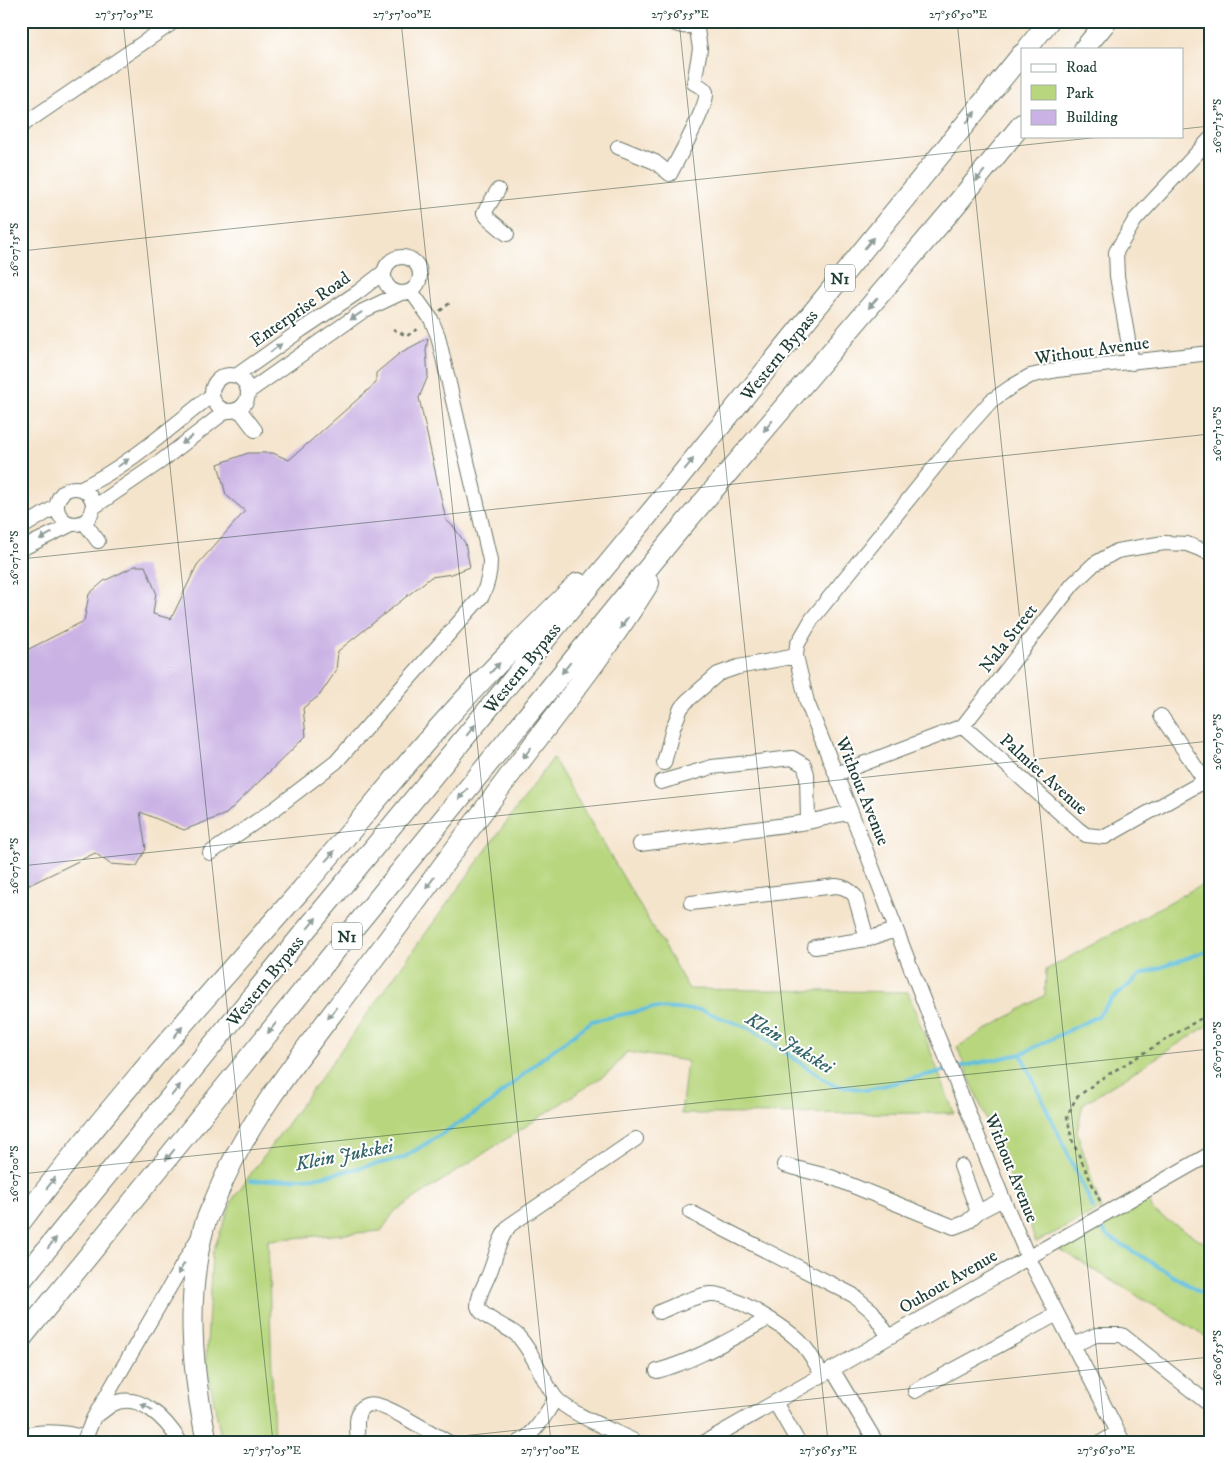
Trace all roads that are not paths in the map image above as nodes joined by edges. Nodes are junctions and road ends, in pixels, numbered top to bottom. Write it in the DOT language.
graph roads {
  1 [pos="175,21"];
  2 [pos="669,21"];
  3 [pos="1049,21"];
  4 [pos="1107,21"];
  5 [pos="695,24"];
  6 [pos="1027,48"];
  7 [pos="1085,48"];
  8 [pos="1021,55"];
  9 [pos="1021,125"];
  10 [pos="21,126"];
  11 [pos="1210,139"];
  12 [pos="618,147"];
  13 [pos="498,190"];
  14 [pos="507,234"];
  15 [pos="384,271"];
  16 [pos="405,292"];
  17 [pos="1210,353"];
  18 [pos="1132,362"];
  19 [pos="236,376"];
  20 [pos="248,392"];
  21 [pos="212,396"];
  22 [pos="233,410"];
  23 [pos="255,430"];
  24 [pos="82,488"];
  25 [pos="659,502"];
  26 [pos="57,506"];
  27 [pos="94,506"];
  28 [pos="78,523"];
  29 [pos="21,528"];
  30 [pos="675,535"];
  31 [pos="98,541"];
  32 [pos="21,549"];
  33 [pos="1210,553"];
  34 [pos="796,656"];
  35 [pos="1161,716"];
  36 [pos="963,726"];
  37 [pos="664,763"];
  38 [pos="836,774"];
  39 [pos="1208,780"];
  40 [pos="661,782"];
  41 [pos="851,812"];
  42 [pos="808,822"];
  43 [pos="640,844"];
  44 [pos="210,853"];
  45 [pos="691,903"];
  46 [pos="896,930"];
  47 [pos="866,939"];
  48 [pos="814,947"];
  49 [pos="636,1138"];
  50 [pos="1210,1154"];
  51 [pos="784,1165"];
  52 [pos="961,1166"];
  53 [pos="1003,1199"];
  54 [pos="690,1212"];
  55 [pos="978,1212"];
  56 [pos="21,1222"];
  57 [pos="204,1226"];
  58 [pos="1028,1257"];
  59 [pos="21,1282"];
  60 [pos="659,1312"];
  61 [pos="1057,1314"];
  62 [pos="768,1319"];
  63 [pos="889,1336"];
  64 [pos="21,1339"];
  65 [pos="1073,1345"];
  66 [pos="657,1371"];
  67 [pos="827,1372"];
  68 [pos="915,1391"];
  69 [pos="556,1398"];
  70 [pos="774,1402"];
  71 [pos="1210,1405"];
  72 [pos="93,1419"];
  73 [pos="1121,1437"];
  74 [pos="21,1439"];
  75 [pos="86,1439"];
  76 [pos="180,1442"];
  77 [pos="208,1442"];
  78 [pos="358,1442"];
  79 [pos="448,1442"];
  80 [pos="519,1442"];
  81 [pos="636,1442"];
  82 [pos="705,1442"];
  83 [pos="798,1442"];
  84 [pos="876,1442"];
  85 [pos="1102,1442"];
  1 -- 10 [label="street"];
  2 -- 5 [label="street"];
  3 -- 6 [label="highway"];
  4 -- 7 [label="highway"];
  5 -- 12 [label="street"];
  25 -- 8 [label="highway, Western Bypass / N1, one-way"];
  9 -- 30 [label="highway, Western Bypass / N1, one-way"];
  11 -- 18 [label="street"];
  13 -- 14 [label="street"];
  15 -- 16 [label="street"];
  15 -- 16 [label="street"];
  19 -- 15 [label="street, Enterprise Road, one-way"];
  16 -- 20 [label="street, one-way"];
  16 -- 44 [label="street"];
  17 -- 18 [label="street, Without Avenue"];
  18 -- 34 [label="street, Without Avenue"];
  19 -- 20 [label="street"];
  19 -- 21 [label="street"];
  20 -- 22 [label="street"];
  21 -- 22 [label="street"];
  24 -- 21 [label="street, one-way"];
  22 -- 23 [label="street"];
  22 -- 27 [label="street, one-way"];
  24 -- 26 [label="street"];
  24 -- 27 [label="street"];
  56 -- 25 [label="highway, one-way"];
  59 -- 25 [label="highway, Western Bypass / N1, one-way"];
  26 -- 28 [label="street"];
  26 -- 29 [label="street"];
  27 -- 28 [label="street"];
  28 -- 31 [label="street"];
  28 -- 32 [label="street, one-way"];
  30 -- 57 [label="highway, one-way"];
  30 -- 64 [label="highway, Western Bypass / N1, one-way"];
  33 -- 36 [label="street, Nala Street"];
  34 -- 37 [label="street"];
  34 -- 38 [label="street, Without Avenue"];
  35 -- 39 [label="street"];
  36 -- 38 [label="street"];
  36 -- 39 [label="street, Palmiet Avenue"];
  38 -- 41 [label="street, Without Avenue"];
  40 -- 42 [label="street"];
  41 -- 42 [label="street"];
  41 -- 46 [label="street, Without Avenue"];
  42 -- 43 [label="street"];
  45 -- 47 [label="street"];
  46 -- 47 [label="street"];
  46 -- 53 [label="street, Without Avenue"];
  47 -- 48 [label="street"];
  49 -- 69 [label="street"];
  50 -- 58 [label="street, Ouhout Avenue"];
  51 -- 55 [label="street"];
  52 -- 55 [label="street"];
  53 -- 55 [label="street"];
  53 -- 58 [label="street, Without Avenue"];
  54 -- 63 [label="street"];
  57 -- 72 [label="street, one-way"];
  57 -- 77 [label="highway"];
  58 -- 61 [label="street, Without Avenue"];
  58 -- 63 [label="street, Ouhout Avenue"];
  60 -- 62 [label="street"];
  61 -- 65 [label="street, Without Avenue"];
  61 -- 68 [label="street"];
  62 -- 66 [label="street"];
  62 -- 67 [label="street"];
  63 -- 67 [label="street, Ouhout Avenue"];
  65 -- 71 [label="street"];
  65 -- 73 [label="street, Without Avenue"];
  67 -- 70 [label="street, Ouhout Avenue"];
  67 -- 84 [label="street"];
  69 -- 80 [label="street"];
  69 -- 81 [label="street"];
  70 -- 82 [label="street, Ouhout Avenue"];
  70 -- 83 [label="street"];
  72 -- 75 [label="street"];
  76 -- 72 [label="street, one-way"];
  73 -- 85 [label="street"];
  74 -- 75 [label="highway"];
  78 -- 79 [label="street"];
}
